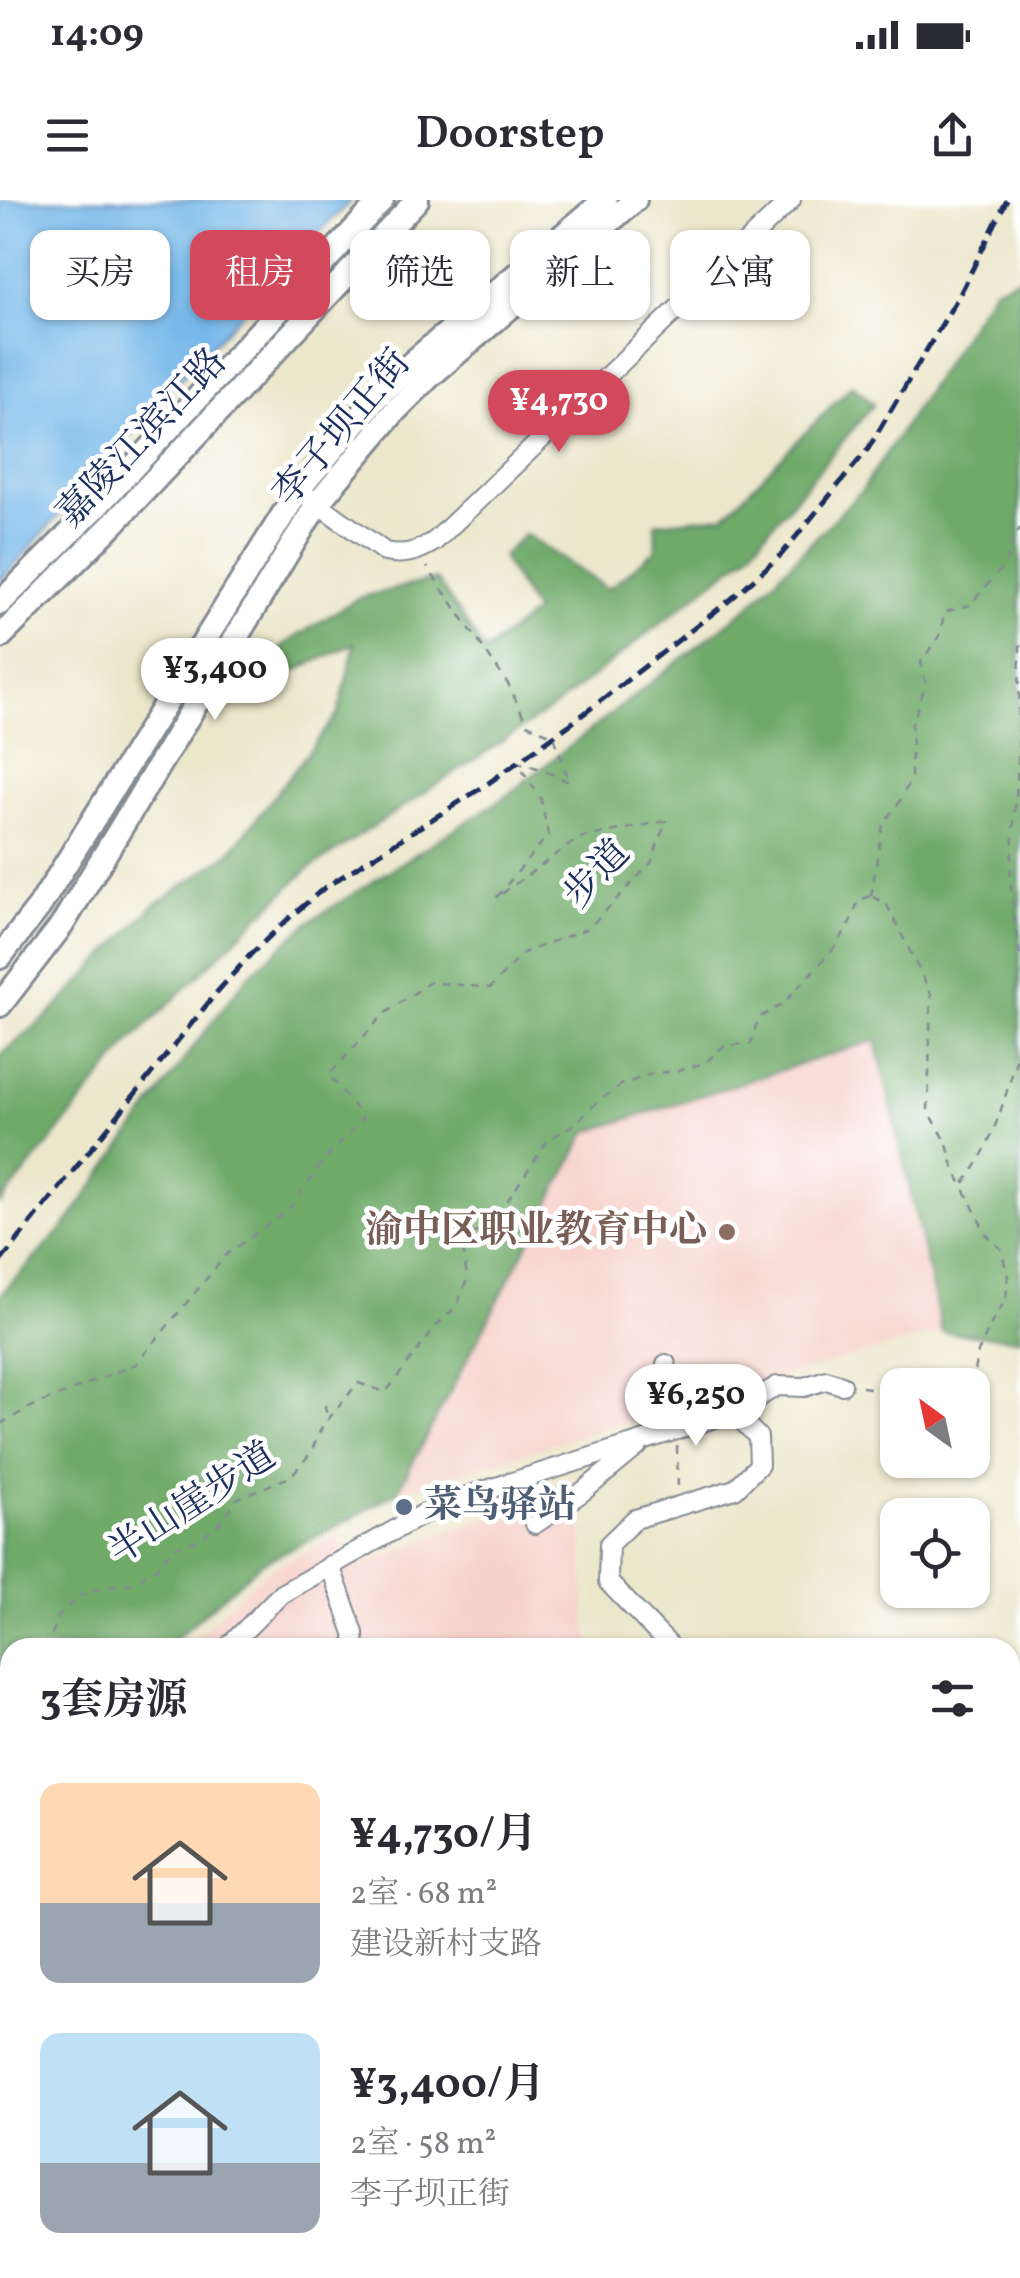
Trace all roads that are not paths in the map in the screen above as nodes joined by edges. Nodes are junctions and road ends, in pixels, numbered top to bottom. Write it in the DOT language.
graph roads {
  1 [pos="382,200"];
  2 [pos="416,200"];
  3 [pos="605,200"];
  4 [pos="636,200"];
  5 [pos="791,200"];
  6 [pos="386,404"];
  7 [pos="308,497"];
  8 [pos="0,602"];
  9 [pos="0,638"];
  10 [pos="0,956"];
  11 [pos="0,1005"];
  12 [pos="666,1364"];
  13 [pos="842,1385"];
  14 [pos="734,1412"];
  15 [pos="677,1430"];
  16 [pos="646,1440"];
  17 [pos="535,1524"];
  18 [pos="330,1564"];
  19 [pos="237,1638"];
  20 [pos="354,1638"];
  21 [pos="662,1638"];
  1 -- 8 [label="main road, 嘉陵江滨江路"];
  2 -- 9 [label="main road, 嘉陵江滨江路"];
  3 -- 6 [label="main road, 李子坝正街"];
  4 -- 6 [label="main road, 李子坝正街"];
  5 -- 7 [label="street"];
  6 -- 7 [label="main road, 李子坝正街"];
  7 -- 10 [label="main road, 李子坝正街"];
  7 -- 11 [label="main road, 李子坝正街"];
  12 -- 15 [label="street"];
  13 -- 14 [label="street"];
  14 -- 15 [label="street"];
  14 -- 21 [label="street"];
  15 -- 16 [label="street"];
  16 -- 17 [label="street"];
  16 -- 18 [label="street"];
  18 -- 19 [label="street"];
  18 -- 20 [label="street"];
}
